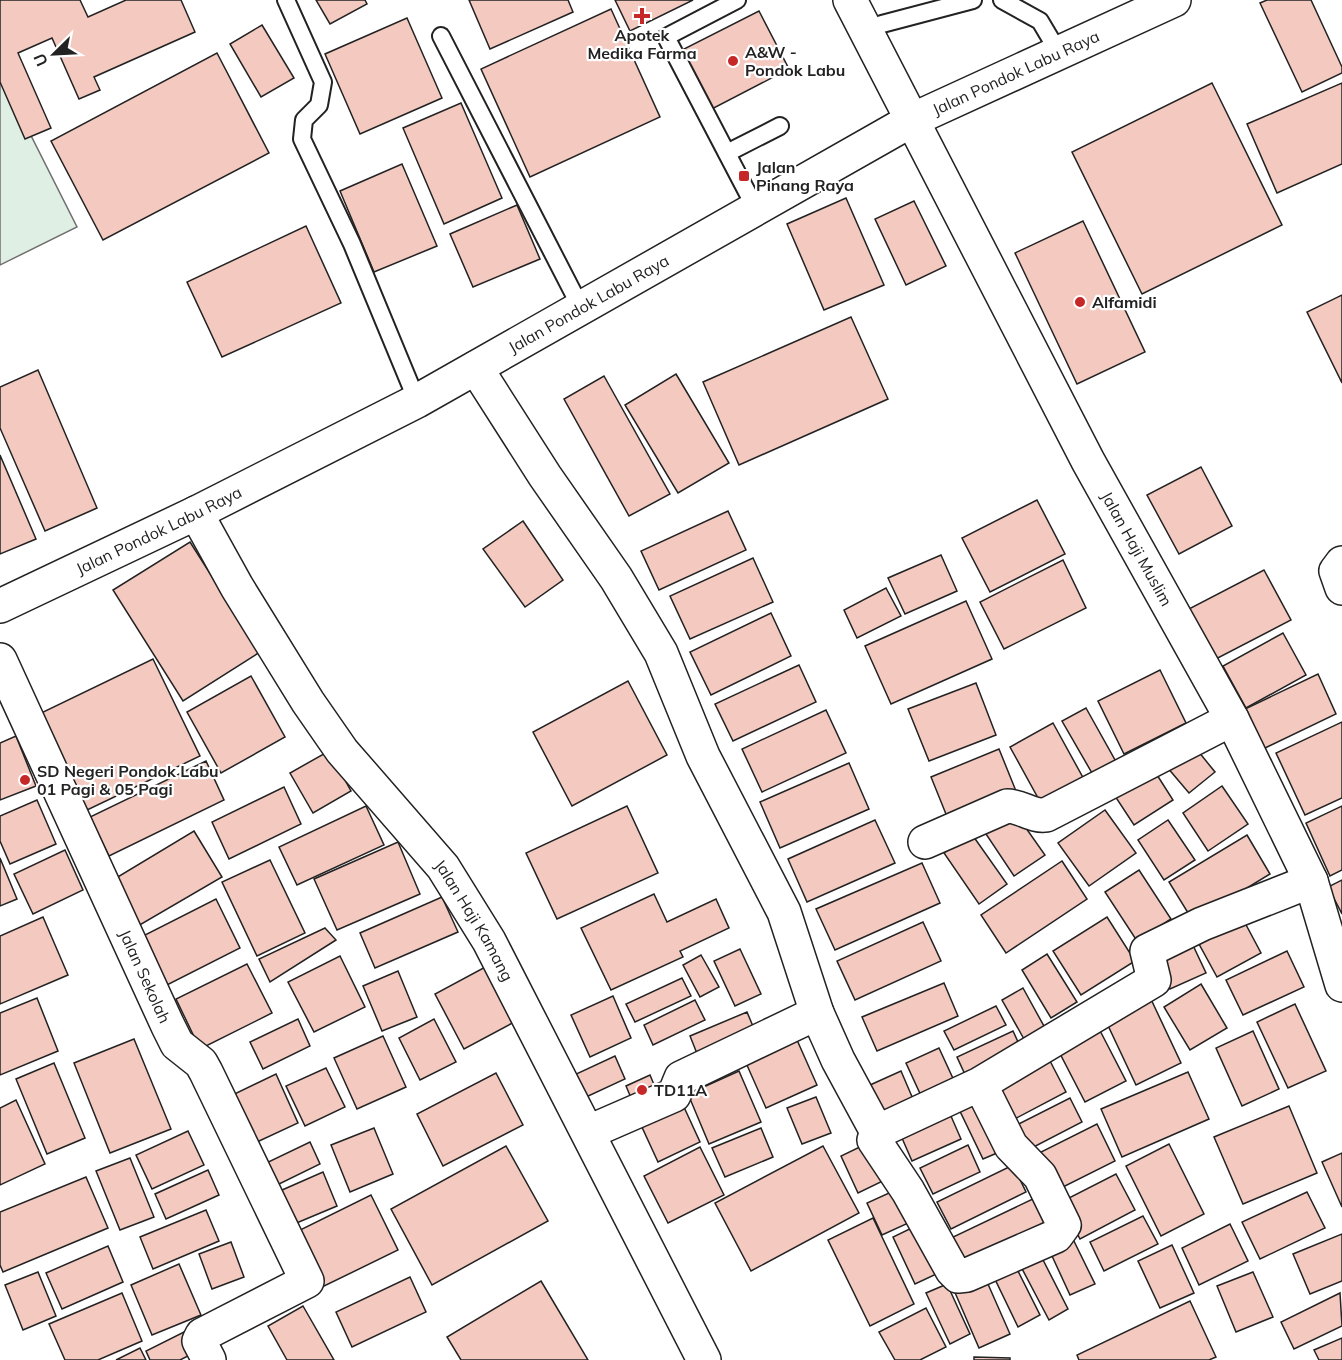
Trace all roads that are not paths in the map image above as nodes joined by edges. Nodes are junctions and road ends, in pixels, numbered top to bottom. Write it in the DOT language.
graph roads {
  1 [pos="286,0"];
  2 [pos="737,0"];
  3 [pos="850,0"];
  4 [pos="973,0"];
  5 [pos="1002,0"];
  6 [pos="1169,1"];
  7 [pos="866,31"];
  8 [pos="441,36"];
  9 [pos="1059,53"];
  10 [pos="884,67"];
  11 [pos="963,97"];
  12 [pos="912,120"];
  13 [pos="780,126"];
  14 [pos="727,153"];
  15 [pos="756,208"];
  16 [pos="581,308"];
  17 [pos="477,368"];
  18 [pos="417,401"];
  19 [pos="196,513"];
  20 [pos="1342,563"];
  21 [pos="1342,588"];
  22 [pos="0,606"];
  23 [pos="0,660"];
  24 [pos="1232,719"];
  25 [pos="926,842"];
  26 [pos="1311,881"];
  27 [pos="1342,984"];
  28 [pos="817,1013"];
  29 [pos="980,1084"];
  30 [pos="589,1132"];
  31 [pos="877,1132"];
  32 [pos="209,1360"];
  33 [pos="704,1360"];
  1 -- 18 [label="lane"];
  2 -- 14 [label="lane"];
  3 -- 7 [label="street"];
  4 -- 7 [label="lane"];
  5 -- 9 [label="lane"];
  6 -- 9 [label="street, Jalan Pondok Labu Raya"];
  7 -- 10 [label="street"];
  8 -- 16 [label="lane"];
  9 -- 11 [label="street, Jalan Pondok Labu Raya"];
  10 -- 11 [label="street"];
  10 -- 12 [label="street"];
  11 -- 12 [label="street, Jalan Pondok Labu Raya"];
  12 -- 15 [label="street, Jalan Pondok Labu Raya"];
  12 -- 24 [label="street, Jalan Haji Muslim"];
  13 -- 14 [label="lane"];
  14 -- 15 [label="lane"];
  15 -- 16 [label="street, Jalan Pondok Labu Raya"];
  16 -- 17 [label="street, Jalan Pondok Labu Raya"];
  17 -- 18 [label="street, Jalan Pondok Labu Raya"];
  17 -- 28 [label="street"];
  18 -- 19 [label="street, Jalan Pondok Labu Raya"];
  19 -- 22 [label="street, Jalan Pondok Labu Raya"];
  19 -- 30 [label="street, Jalan Haji Kamang"];
  20 -- 21 [label="street"];
  23 -- 32 [label="street, Jalan Sekolah"];
  24 -- 25 [label="street"];
  24 -- 26 [label="street, Jalan Haji Muslim"];
  26 -- 27 [label="street, Jalan Haji Muslim"];
  26 -- 29 [label="street"];
  28 -- 30 [label="street"];
  28 -- 31 [label="street"];
  29 -- 31 [label="street"];
  29 -- 31 [label="street"];
  30 -- 33 [label="street, Jalan Haji Kamang"];
}
